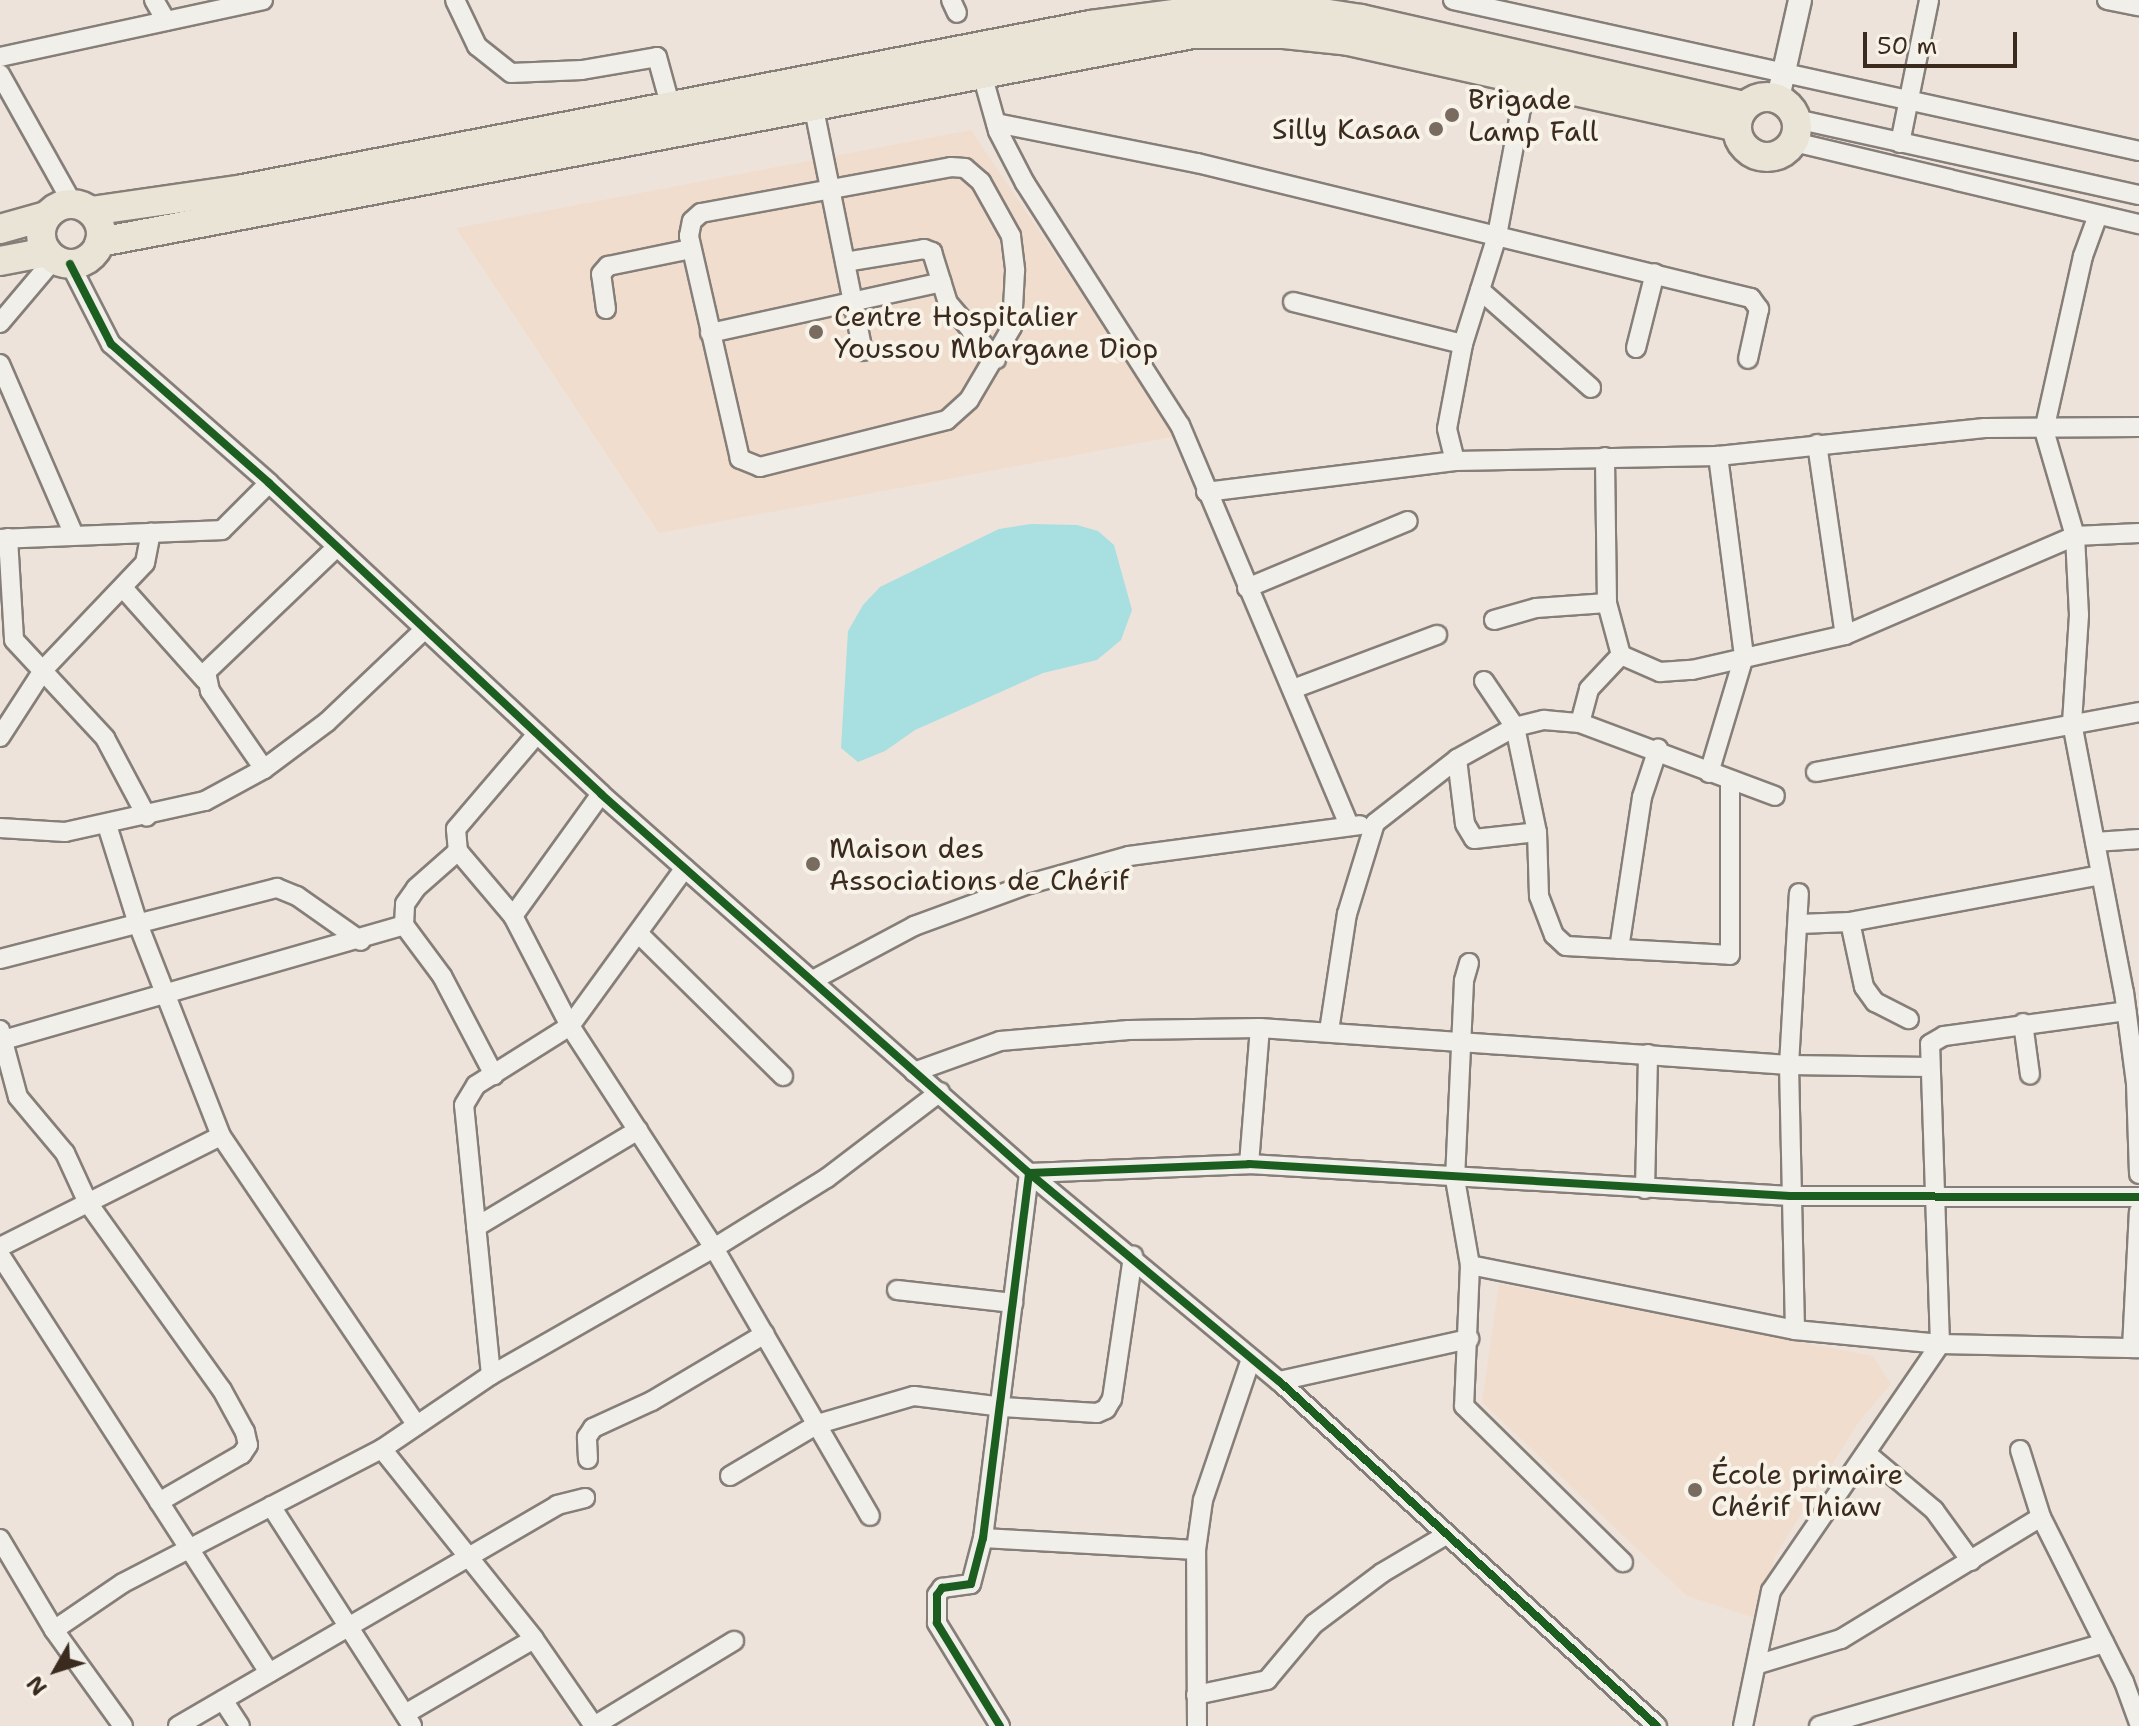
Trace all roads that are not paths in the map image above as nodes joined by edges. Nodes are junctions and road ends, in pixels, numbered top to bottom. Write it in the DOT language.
graph roads {
  1 [pos="154,0"];
  2 [pos="263,0"];
  3 [pos="455,0"];
  4 [pos="1453,0"];
  5 [pos="1800,0"];
  6 [pos="1929,0"];
  7 [pos="2107,0"];
  8 [pos="2139,6"];
  9 [pos="166,21"];
  10 [pos="0,57"];
  11 [pos="0,74"];
  12 [pos="982,74"];
  13 [pos="1526,82"];
  14 [pos="811,94"];
  15 [pos="1909,99"];
  16 [pos="671,108"];
  17 [pos="1788,108"];
  18 [pos="1741,116"];
  19 [pos="996,123"];
  20 [pos="1900,143"];
  21 [pos="2139,151"];
  22 [pos="830,189"];
  23 [pos="2139,195"];
  24 [pos="82,208"];
  25 [pos="2098,215"];
  26 [pos="46,216"];
  27 [pos="2139,224"];
  28 [pos="0,229"];
  29 [pos="1497,236"];
  30 [pos="100,242"];
  31 [pos="691,249"];
  32 [pos="57,258"];
  33 [pos="0,261"];
  34 [pos="845,262"];
  35 [pos="1655,273"];
  36 [pos="941,282"];
  37 [pos="1480,290"];
  38 [pos="853,301"];
  39 [pos="1293,302"];
  40 [pos="606,309"];
  41 [pos="0,323"];
  42 [pos="710,333"];
  43 [pos="1463,344"];
  44 [pos="1636,348"];
  45 [pos="863,351"];
  46 [pos="996,359"];
  47 [pos="1748,359"];
  48 [pos="0,364"];
  49 [pos="1591,388"];
  50 [pos="2139,427"];
  51 [pos="2044,430"];
  52 [pos="1817,444"];
  53 [pos="1718,456"];
  54 [pos="1605,457"];
  55 [pos="1455,461"];
  56 [pos="269,483"];
  57 [pos="1206,492"];
  58 [pos="1408,521"];
  59 [pos="151,533"];
  60 [pos="2139,533"];
  61 [pos="74,535"];
  62 [pos="2075,536"];
  63 [pos="4,538"];
  64 [pos="337,547"];
  65 [pos="1247,588"];
  66 [pos="124,589"];
  67 [pos="1607,603"];
  68 [pos="1494,620"];
  69 [pos="425,629"];
  70 [pos="1437,635"];
  71 [pos="1845,635"];
  72 [pos="7,641"];
  73 [pos="1621,655"];
  74 [pos="1744,656"];
  75 [pos="44,669"];
  76 [pos="205,680"];
  77 [pos="1484,681"];
  78 [pos="1293,689"];
  79 [pos="2139,712"];
  80 [pos="1580,723"];
  81 [pos="2072,723"];
  82 [pos="1515,727"];
  83 [pos="537,734"];
  84 [pos="0,737"];
  85 [pos="1658,749"];
  86 [pos="1457,759"];
  87 [pos="264,769"];
  88 [pos="1816,772"];
  89 [pos="1709,773"];
  90 [pos="1730,784"];
  91 [pos="601,794"];
  92 [pos="1775,796"];
  93 [pos="147,817"];
  94 [pos="1375,823"];
  95 [pos="107,825"];
  96 [pos="1349,826"];
  97 [pos="0,828"];
  98 [pos="1537,832"];
  99 [pos="2139,839"];
  100 [pos="2095,842"];
  101 [pos="458,851"];
  102 [pos="685,868"];
  103 [pos="2101,875"];
  104 [pos="1799,893"];
  105 [pos="513,916"];
  106 [pos="1850,922"];
  107 [pos="138,924"];
  108 [pos="1799,924"];
  109 [pos="404,925"];
  110 [pos="640,935"];
  111 [pos="361,941"];
  112 [pos="1619,949"];
  113 [pos="0,959"];
  114 [pos="1469,963"];
  115 [pos="813,980"];
  116 [pos="163,993"];
  117 [pos="2129,998"];
  118 [pos="1909,1019"];
  119 [pos="2023,1023"];
  120 [pos="570,1026"];
  121 [pos="1260,1028"];
  122 [pos="1329,1031"];
  123 [pos="1,1037"];
  124 [pos="1462,1042"];
  125 [pos="1648,1054"];
  126 [pos="1789,1065"];
  127 [pos="1930,1067"];
  128 [pos="914,1072"];
  129 [pos="494,1075"];
  130 [pos="2030,1075"];
  131 [pos="783,1076"];
  132 [pos="940,1092"];
  133 [pos="9,1100"];
  134 [pos="638,1130"];
  135 [pos="221,1136"];
  136 [pos="1249,1164"];
  137 [pos="1029,1173"];
  138 [pos="2139,1174"];
  139 [pos="1455,1179"];
  140 [pos="1645,1189"];
  141 [pos="1790,1196"];
  142 [pos="2139,1197"];
  143 [pos="1935,1200"];
  144 [pos="88,1203"];
  145 [pos="2139,1211"];
  146 [pos="476,1227"];
  147 [pos="0,1247"];
  148 [pos="714,1248"];
  149 [pos="0,1255"];
  150 [pos="1133,1256"];
  151 [pos="1470,1265"];
  152 [pos="897,1290"];
  153 [pos="1013,1303"];
  154 [pos="1795,1330"];
  155 [pos="765,1334"];
  156 [pos="1469,1339"];
  157 [pos="1940,1344"];
  158 [pos="2136,1348"];
  159 [pos="1251,1359"];
  160 [pos="491,1375"];
  161 [pos="1279,1381"];
  162 [pos="1003,1407"];
  163 [pos="818,1424"];
  164 [pos="417,1425"];
  165 [pos="382,1449"];
  166 [pos="2020,1450"];
  167 [pos="1866,1453"];
  168 [pos="588,1459"];
  169 [pos="730,1476"];
  170 [pos="585,1498"];
  171 [pos="159,1502"];
  172 [pos="271,1506"];
  173 [pos="870,1516"];
  174 [pos="2041,1517"];
  175 [pos="1446,1535"];
  176 [pos="983,1538"];
  177 [pos="0,1539"];
  178 [pos="190,1549"];
  179 [pos="1196,1550"];
  180 [pos="465,1557"];
  181 [pos="1971,1561"];
  182 [pos="1623,1562"];
  183 [pos="8,1567"];
  184 [pos="351,1626"];
  185 [pos="54,1630"];
  186 [pos="534,1639"];
  187 [pos="734,1641"];
  188 [pos="2104,1643"];
  189 [pos="1759,1664"];
  190 [pos="269,1673"];
  191 [pos="2132,1679"];
  192 [pos="1196,1695"];
  193 [pos="223,1700"];
  194 [pos="408,1720"];
  195 [pos="2139,1723"];
  196 [pos="123,1726"];
  197 [pos="178,1726"];
  198 [pos="240,1726"];
  199 [pos="594,1726"];
  200 [pos="1000,1726"];
  201 [pos="1197,1726"];
  202 [pos="1657,1726"];
  203 [pos="1743,1726"];
  204 [pos="1819,1726"];
  1 -- 9 [label="street"];
  2 -- 9 [label="street"];
  3 -- 16 [label="street"];
  4 -- 17 [label="street"];
  5 -- 17 [label="street"];
  6 -- 15 [label="street"];
  7 -- 8 [label="street"];
  9 -- 10 [label="street"];
  11 -- 24 [label="street"];
  12 -- 13 [label="main road"];
  12 -- 14 [label="main road"];
  12 -- 19 [label="street"];
  13 -- 18 [label="main road"];
  13 -- 29 [label="street"];
  14 -- 16 [label="main road"];
  14 -- 18 [label="main road"];
  14 -- 22 [label="street"];
  14 -- 30 [label="main road"];
  15 -- 17 [label="street"];
  15 -- 20 [label="street"];
  15 -- 21 [label="street"];
  16 -- 24 [label="main road"];
  17 -- 18 [label="main road"];
  17 -- 18 [label="main road"];
  17 -- 20 [label="street"];
  17 -- 25 [label="street"];
  19 -- 29 [label="street"];
  19 -- 57 [label="street"];
  20 -- 23 [label="street"];
  22 -- 31 [label="street"];
  22 -- 34 [label="street"];
  22 -- 46 [label="street"];
  24 -- 26 [label="main road"];
  24 -- 30 [label="main road"];
  25 -- 27 [label="street"];
  25 -- 51 [label="street"];
  26 -- 28 [label="main road"];
  26 -- 32 [label="main road"];
  29 -- 35 [label="street"];
  29 -- 37 [label="street"];
  30 -- 32 [label="main road"];
  31 -- 40 [label="street"];
  31 -- 42 [label="street"];
  32 -- 33 [label="main road"];
  32 -- 41 [label="street"];
  32 -- 56 [label="street"];
  34 -- 36 [label="street"];
  34 -- 38 [label="street"];
  35 -- 44 [label="street"];
  35 -- 47 [label="street"];
  36 -- 38 [label="street"];
  36 -- 46 [label="street"];
  37 -- 43 [label="street"];
  37 -- 49 [label="street"];
  38 -- 42 [label="street"];
  38 -- 45 [label="street"];
  39 -- 43 [label="street"];
  42 -- 46 [label="street"];
  43 -- 55 [label="street"];
  48 -- 61 [label="street"];
  50 -- 51 [label="street"];
  51 -- 52 [label="street"];
  51 -- 62 [label="street"];
  52 -- 53 [label="street"];
  52 -- 71 [label="street"];
  53 -- 54 [label="street"];
  53 -- 74 [label="street"];
  54 -- 55 [label="street"];
  54 -- 67 [label="street"];
  55 -- 57 [label="street"];
  56 -- 59 [label="street"];
  56 -- 64 [label="street"];
  57 -- 65 [label="street"];
  58 -- 65 [label="street"];
  59 -- 61 [label="street"];
  59 -- 66 [label="street"];
  60 -- 62 [label="street"];
  61 -- 63 [label="street"];
  62 -- 71 [label="street"];
  62 -- 81 [label="street"];
  63 -- 72 [label="street"];
  64 -- 69 [label="street"];
  64 -- 76 [label="street"];
  65 -- 78 [label="street"];
  66 -- 75 [label="street"];
  66 -- 76 [label="street"];
  67 -- 68 [label="street"];
  67 -- 73 [label="street"];
  69 -- 83 [label="street"];
  69 -- 87 [label="street"];
  70 -- 78 [label="street"];
  71 -- 74 [label="street"];
  72 -- 75 [label="street"];
  73 -- 74 [label="street"];
  73 -- 80 [label="street"];
  74 -- 89 [label="street"];
  75 -- 84 [label="street"];
  75 -- 93 [label="street"];
  76 -- 87 [label="street"];
  77 -- 82 [label="street"];
  78 -- 96 [label="street"];
  79 -- 81 [label="street"];
  80 -- 82 [label="street"];
  80 -- 85 [label="street"];
  81 -- 88 [label="street"];
  81 -- 100 [label="street"];
  82 -- 86 [label="street"];
  82 -- 98 [label="street"];
  83 -- 91 [label="street"];
  83 -- 101 [label="street"];
  85 -- 89 [label="street"];
  85 -- 112 [label="street"];
  86 -- 94 [label="street"];
  86 -- 98 [label="street"];
  87 -- 93 [label="street"];
  89 -- 90 [label="street"];
  90 -- 92 [label="street"];
  90 -- 112 [label="street"];
  91 -- 102 [label="street"];
  91 -- 105 [label="street"];
  93 -- 95 [label="street"];
  94 -- 96 [label="street"];
  94 -- 122 [label="street"];
  95 -- 97 [label="street"];
  95 -- 107 [label="street"];
  96 -- 115 [label="street"];
  98 -- 112 [label="street"];
  99 -- 100 [label="street"];
  100 -- 103 [label="street"];
  101 -- 105 [label="street"];
  101 -- 109 [label="street"];
  102 -- 110 [label="street"];
  102 -- 115 [label="street"];
  103 -- 106 [label="street"];
  103 -- 117 [label="street"];
  104 -- 108 [label="street"];
  105 -- 120 [label="street"];
  106 -- 108 [label="street"];
  106 -- 118 [label="street"];
  107 -- 111 [label="street"];
  107 -- 113 [label="street"];
  107 -- 116 [label="street"];
  108 -- 126 [label="street"];
  109 -- 111 [label="street"];
  109 -- 129 [label="street"];
  110 -- 120 [label="street"];
  110 -- 131 [label="street"];
  111 -- 116 [label="street"];
  114 -- 124 [label="street"];
  115 -- 128 [label="street"];
  116 -- 123 [label="street"];
  116 -- 135 [label="street"];
  117 -- 119 [label="street"];
  117 -- 138 [label="street"];
  119 -- 127 [label="street"];
  119 -- 130 [label="street"];
  120 -- 129 [label="street"];
  120 -- 134 [label="street"];
  121 -- 122 [label="street"];
  121 -- 128 [label="street"];
  121 -- 136 [label="street"];
  122 -- 124 [label="street"];
  123 -- 133 [label="street"];
  124 -- 125 [label="street"];
  124 -- 139 [label="street"];
  125 -- 126 [label="street"];
  125 -- 140 [label="street"];
  126 -- 127 [label="street"];
  126 -- 141 [label="street"];
  127 -- 143 [label="street"];
  128 -- 132 [label="street"];
  129 -- 146 [label="street"];
  132 -- 137 [label="street"];
  132 -- 148 [label="street"];
  133 -- 144 [label="street"];
  134 -- 146 [label="street"];
  134 -- 148 [label="street"];
  135 -- 144 [label="street"];
  135 -- 164 [label="street"];
  136 -- 137 [label="street"];
  136 -- 139 [label="street"];
  137 -- 150 [label="street"];
  137 -- 153 [label="street"];
  139 -- 140 [label="street"];
  139 -- 151 [label="street"];
  140 -- 141 [label="street"];
  141 -- 143 [label="street"];
  141 -- 154 [label="street"];
  142 -- 143 [label="street"];
  143 -- 157 [label="street"];
  144 -- 147 [label="street"];
  144 -- 171 [label="street"];
  145 -- 158 [label="street"];
  146 -- 160 [label="street"];
  148 -- 155 [label="street"];
  148 -- 160 [label="street"];
  149 -- 171 [label="street"];
  150 -- 159 [label="street"];
  150 -- 162 [label="street"];
  151 -- 154 [label="street"];
  151 -- 156 [label="street"];
  152 -- 153 [label="street"];
  153 -- 162 [label="street"];
  154 -- 157 [label="street"];
  155 -- 163 [label="street"];
  155 -- 168 [label="street"];
  156 -- 161 [label="street"];
  156 -- 182 [label="street"];
  157 -- 158 [label="street"];
  157 -- 167 [label="street"];
  159 -- 161 [label="street"];
  159 -- 179 [label="street"];
  160 -- 164 [label="street"];
  161 -- 175 [label="street"];
  162 -- 163 [label="street"];
  162 -- 176 [label="street"];
  163 -- 169 [label="street"];
  163 -- 173 [label="street"];
  164 -- 165 [label="street"];
  165 -- 172 [label="street"];
  165 -- 180 [label="street"];
  166 -- 174 [label="street"];
  167 -- 181 [label="street"];
  167 -- 189 [label="street"];
  170 -- 180 [label="street"];
  171 -- 178 [label="street"];
  172 -- 178 [label="street"];
  172 -- 184 [label="street"];
  174 -- 181 [label="street"];
  174 -- 188 [label="street"];
  175 -- 192 [label="street"];
  175 -- 202 [label="street"];
  176 -- 179 [label="street"];
  176 -- 200 [label="street"];
  177 -- 183 [label="street"];
  178 -- 185 [label="street"];
  178 -- 190 [label="street"];
  179 -- 192 [label="street"];
  180 -- 184 [label="street"];
  180 -- 186 [label="street"];
  181 -- 189 [label="street"];
  183 -- 185 [label="street"];
  184 -- 190 [label="street"];
  184 -- 194 [label="street"];
  185 -- 196 [label="street"];
  186 -- 194 [label="street"];
  186 -- 199 [label="street"];
  187 -- 199 [label="street"];
  188 -- 191 [label="street"];
  188 -- 204 [label="street"];
  189 -- 203 [label="street"];
  190 -- 193 [label="street"];
  191 -- 195 [label="street"];
  192 -- 201 [label="street"];
  193 -- 197 [label="street"];
  193 -- 198 [label="street"];
}
